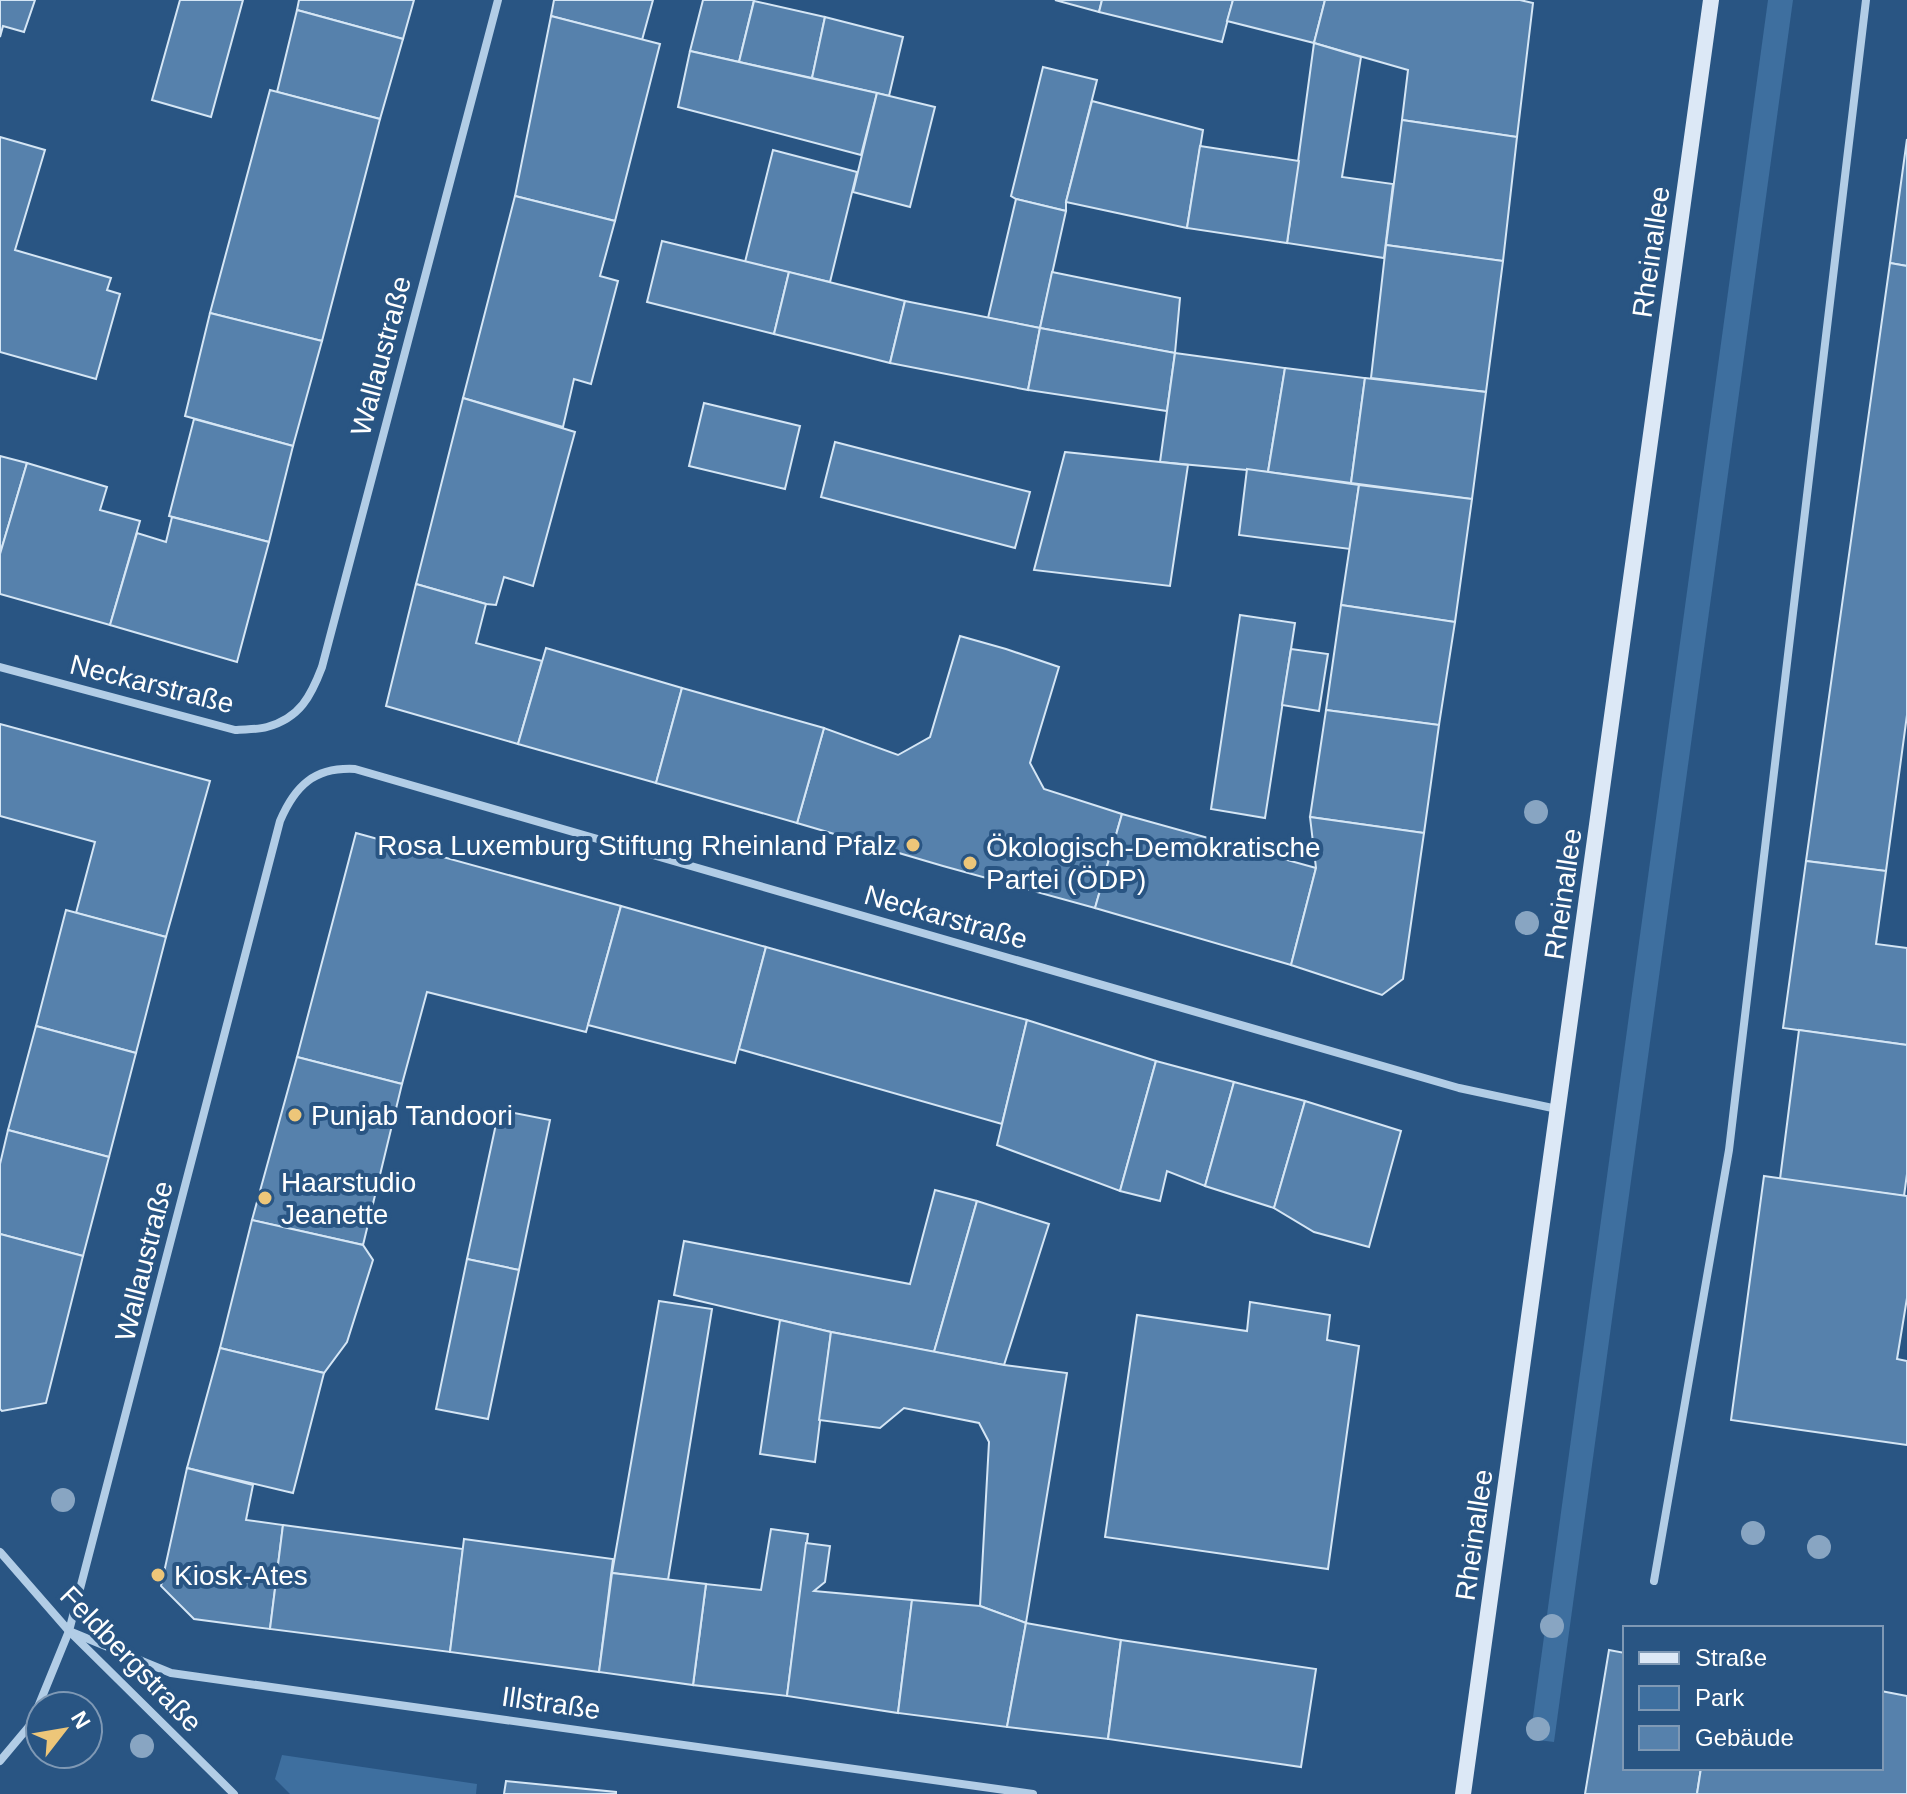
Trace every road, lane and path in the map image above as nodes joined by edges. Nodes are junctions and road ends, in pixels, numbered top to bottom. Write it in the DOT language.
graph roads {
  1 [pos="498,0"];
  2 [pos="1711,0"];
  3 [pos="1866,0"];
  4 [pos="0,667"];
  5 [pos="293,715"];
  6 [pos="322,772"];
  7 [pos="1559,1109"];
  8 [pos="0,1552"];
  9 [pos="1654,1581"];
  10 [pos="69,1631"];
  11 [pos="0,1761"];
  12 [pos="234,1794"];
  13 [pos="1033,1794"];
  14 [pos="1463,1794"];
  1 -- 5 [label="street, Wallaustraße"];
  2 -- 7 [label="main road, Rheinallee"];
  3 -- 9 [label="street"];
  4 -- 5 [label="street, Neckarstraße"];
  6 -- 7 [label="street, Neckarstraße"];
  6 -- 10 [label="street, Wallaustraße"];
  7 -- 14 [label="main road, Rheinallee"];
  8 -- 10 [label="street, Feldbergstraße"];
  10 -- 11 [label="street, Wallaustraße"];
  10 -- 12 [label="street, Feldbergstraße"];
  10 -- 13 [label="street, Illstraße"];
}
